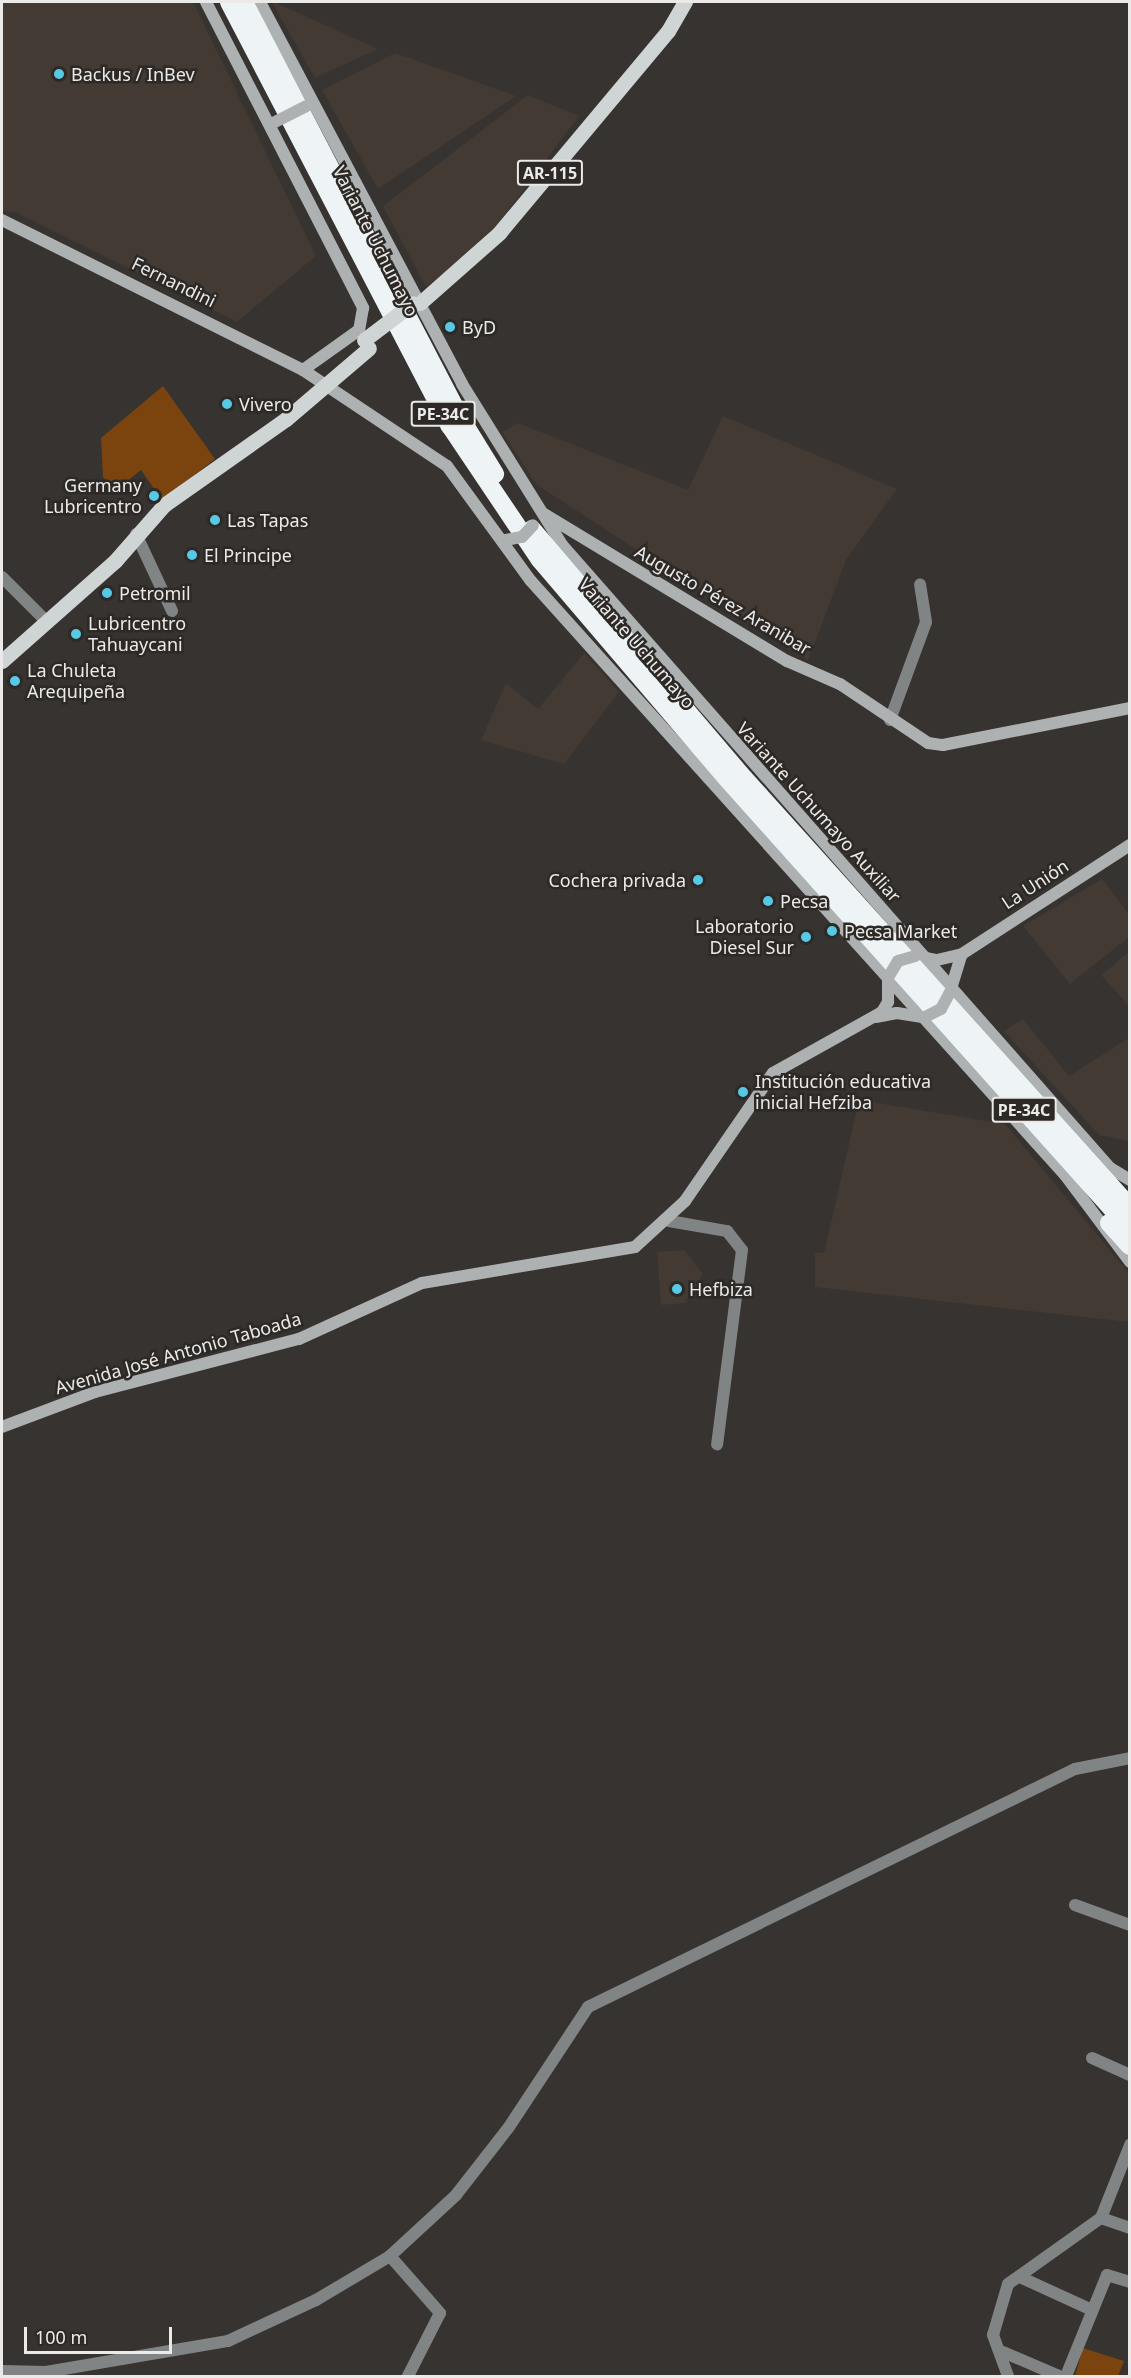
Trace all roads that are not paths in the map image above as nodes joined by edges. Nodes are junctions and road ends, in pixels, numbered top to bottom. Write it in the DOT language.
graph roads {
  1 [pos="206,2"];
  2 [pos="229,2"];
  3 [pos="244,2"];
  4 [pos="260,2"];
  5 [pos="685,2"];
  6 [pos="311,108"];
  7 [pos="273,128"];
  8 [pos="2,220"];
  9 [pos="417,306"];
  10 [pos="315,378"];
  11 [pos="540,512"];
  12 [pos="136,534"];
  13 [pos="502,539"];
  14 [pos="2,577"];
  15 [pos="920,584"];
  16 [pos="172,611"];
  17 [pos="46,621"];
  18 [pos="2,661"];
  19 [pos="1130,708"];
  20 [pos="890,720"];
  21 [pos="1130,845"];
  22 [pos="962,954"];
  23 [pos="919,956"];
  24 [pos="888,978"];
  25 [pos="950,990"];
  26 [pos="924,1017"];
  27 [pos="873,1018"];
  28 [pos="1110,1168"];
  29 [pos="1065,1175"];
  30 [pos="1130,1180"];
  31 [pos="1130,1190"];
  32 [pos="1130,1207"];
  33 [pos="669,1221"];
  34 [pos="1130,1229"];
  35 [pos="1130,1246"];
  36 [pos="1130,1262"];
  37 [pos="2,1427"];
  38 [pos="717,1444"];
  39 [pos="1130,1758"];
  40 [pos="1076,1905"];
  41 [pos="1130,1925"];
  42 [pos="1092,2058"];
  43 [pos="1130,2075"];
  44 [pos="1130,2145"];
  45 [pos="1101,2218"];
  46 [pos="1130,2228"];
  47 [pos="390,2256"];
  48 [pos="1022,2278"];
  49 [pos="1130,2282"];
  50 [pos="1092,2310"];
  51 [pos="1004,2352"];
  52 [pos="2,2371"];
  53 [pos="408,2376"];
  54 [pos="1008,2376"];
  55 [pos="1059,2376"];
  56 [pos="1066,2376"];
  1 -- 7 [label="main road"];
  2 -- 34 [label="highway, Variante Uchumayo / PE-34C"];
  3 -- 32 [label="highway, Variante Uchumayo / PE-34C"];
  4 -- 6 [label="main road, Variante Uchumayo"];
  5 -- 9 [label="main road, AR-115"];
  6 -- 7 [label="main road, bridge"];
  6 -- 9 [label="main road, Variante Uchumayo"];
  7 -- 10 [label="main road"];
  8 -- 10 [label="main road, Fernandini"];
  9 -- 10 [label="main road, bridge"];
  9 -- 11 [label="main road, Variante Uchumayo"];
  10 -- 12 [label="main road"];
  10 -- 13 [label="main road"];
  11 -- 13 [label="main road, bridge"];
  11 -- 20 [label="main road, Augusto Pérez Aranibar"];
  11 -- 23 [label="main road, Variante Uchumayo Auxiliar"];
  12 -- 16 [label="street"];
  12 -- 17 [label="main road"];
  13 -- 24 [label="main road"];
  14 -- 17 [label="street"];
  15 -- 20 [label="street"];
  17 -- 18 [label="main road"];
  19 -- 20 [label="main road, Augusto Pérez Aranibar"];
  21 -- 22 [label="main road, La Unión"];
  22 -- 23 [label="main road, La Unión"];
  22 -- 25 [label="main road"];
  23 -- 24 [label="main road, bridge"];
  23 -- 25 [label="main road, Variante Uchumayo Auxiliar"];
  24 -- 26 [label="main road"];
  24 -- 27 [label="main road"];
  25 -- 26 [label="main road, bridge"];
  25 -- 28 [label="main road, Variante Uchumayo Auxiliar"];
  26 -- 27 [label="main road"];
  26 -- 29 [label="main road"];
  27 -- 33 [label="main road"];
  28 -- 30 [label="main road, Variante Uchumayo Auxiliar"];
  28 -- 31 [label="highway"];
  29 -- 35 [label="highway"];
  29 -- 36 [label="main road"];
  33 -- 37 [label="main road, Avenida José Antonio Taboada"];
  33 -- 38 [label="street"];
  39 -- 47 [label="street"];
  40 -- 41 [label="street"];
  42 -- 43 [label="street"];
  44 -- 45 [label="street"];
  45 -- 46 [label="street"];
  45 -- 48 [label="street"];
  47 -- 52 [label="street"];
  47 -- 53 [label="street"];
  48 -- 50 [label="street"];
  48 -- 51 [label="street"];
  49 -- 50 [label="street"];
  50 -- 56 [label="street"];
  51 -- 54 [label="street"];
  51 -- 55 [label="street"];
}
